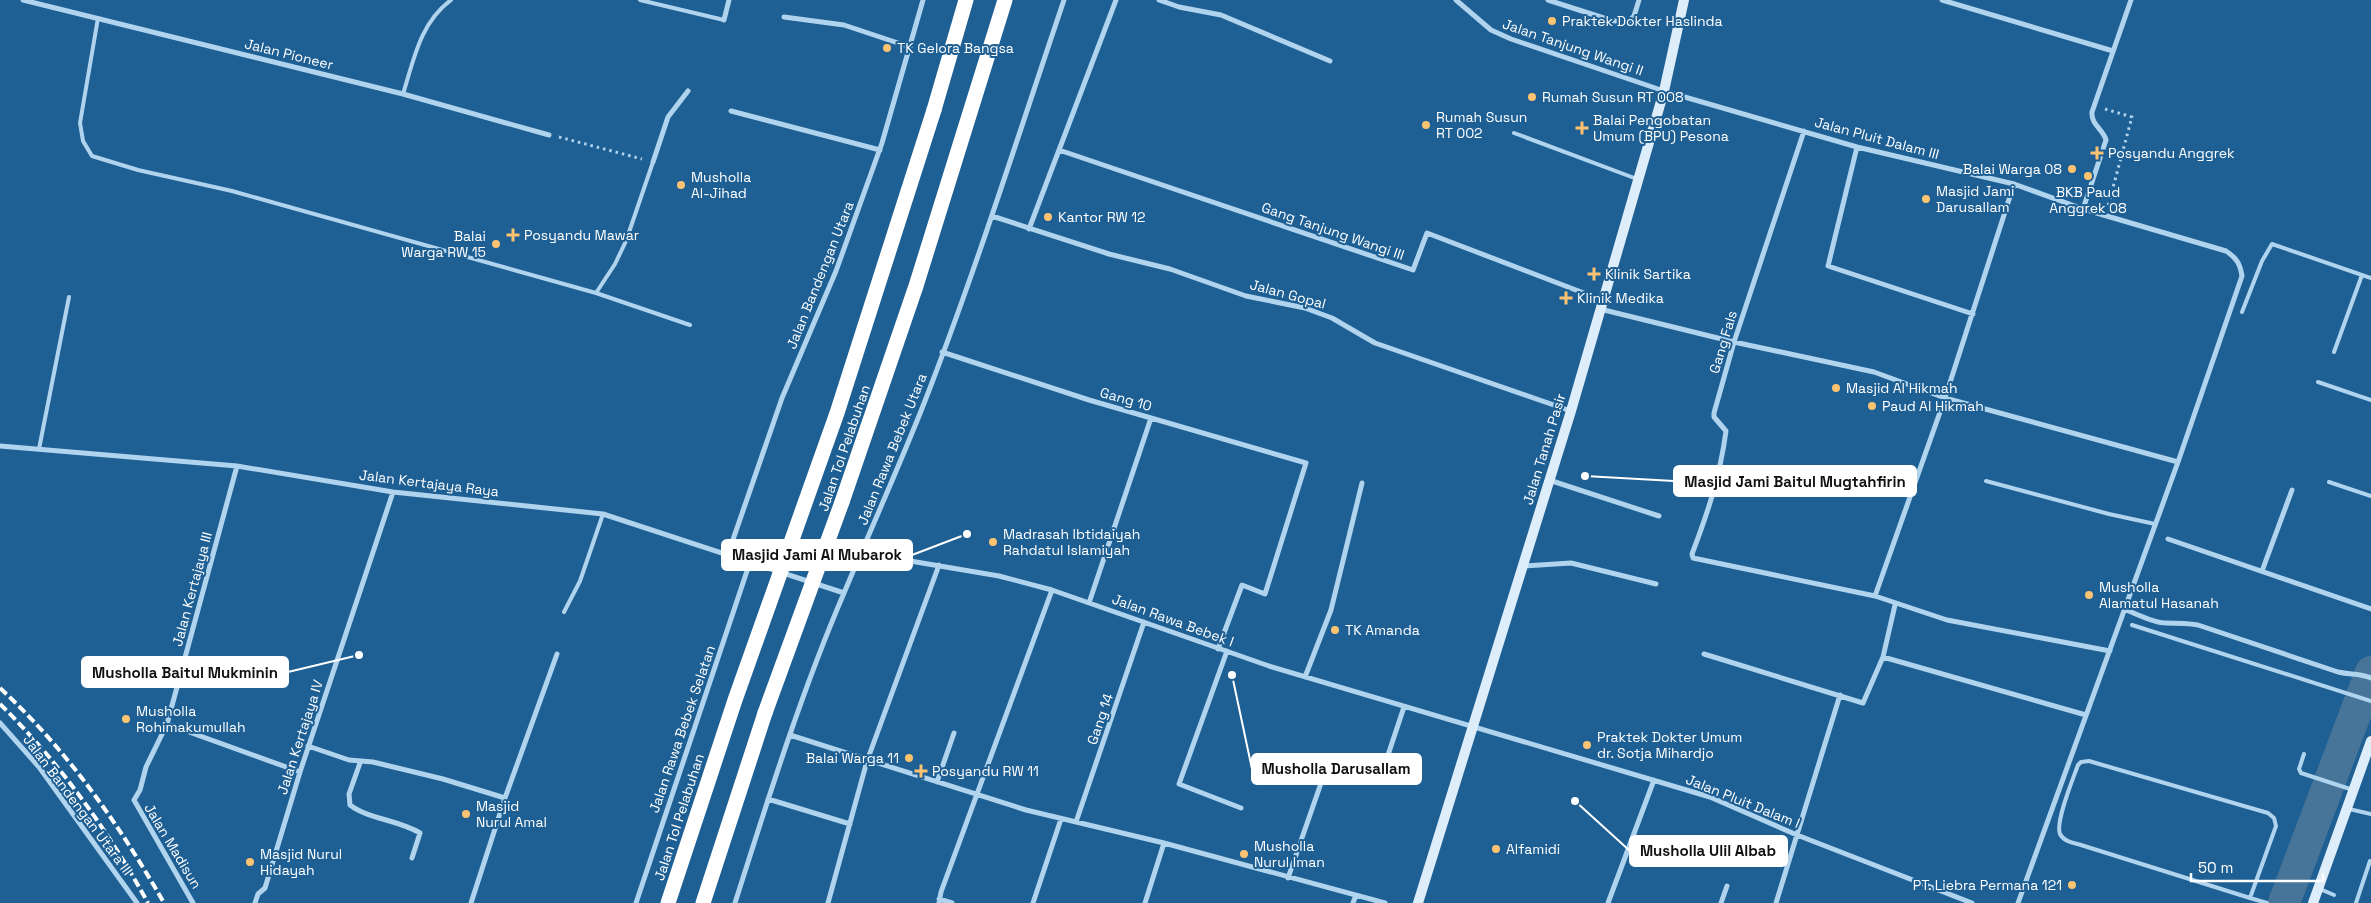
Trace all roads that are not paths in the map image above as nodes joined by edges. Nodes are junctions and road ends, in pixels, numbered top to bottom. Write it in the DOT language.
graph roads {
  1 [pos="23,0"];
  2 [pos="451,0"];
  3 [pos="640,0"];
  4 [pos="729,0"];
  5 [pos="923,0"];
  6 [pos="966,0"];
  7 [pos="1005,0"];
  8 [pos="1064,0"];
  9 [pos="1116,0"];
  10 [pos="1159,0"];
  11 [pos="1456,0"];
  12 [pos="1548,0"];
  13 [pos="1639,0"];
  14 [pos="1684,0"];
  15 [pos="1942,0"];
  16 [pos="2131,0"];
  17 [pos="784,17"];
  18 [pos="98,18"];
  19 [pos="724,20"];
  20 [pos="910,47"];
  21 [pos="2113,51"];
  22 [pos="1330,61"];
  23 [pos="688,91"];
  24 [pos="1664,91"];
  25 [pos="404,94"];
  26 [pos="731,110"];
  27 [pos="1804,131"];
  28 [pos="1514,133"];
  29 [pos="548,135"];
  30 [pos="1857,146"];
  31 [pos="880,150"];
  32 [pos="1059,150"];
  33 [pos="653,162"];
  34 [pos="1637,179"];
  35 [pos="2014,184"];
  36 [pos="2084,209"];
  37 [pos="992,216"];
  38 [pos="1029,228"];
  39 [pos="2362,275"];
  40 [pos="2371,278"];
  41 [pos="596,293"];
  42 [pos="69,297"];
  43 [pos="1601,304"];
  44 [pos="2242,312"];
  45 [pos="1973,314"];
  46 [pos="690,326"];
  47 [pos="1734,342"];
  48 [pos="942,352"];
  49 [pos="2334,352"];
  50 [pos="2318,382"];
  51 [pos="1945,398"];
  52 [pos="2371,400"];
  53 [pos="1571,411"];
  54 [pos="1151,418"];
  55 [pos="0,446"];
  56 [pos="39,449"];
  57 [pos="2178,462"];
  58 [pos="237,466"];
  59 [pos="1550,480"];
  60 [pos="1986,481"];
  61 [pos="2328,482"];
  62 [pos="1362,483"];
  63 [pos="2292,490"];
  64 [pos="393,492"];
  65 [pos="2371,496"];
  66 [pos="603,514"];
  67 [pos="1659,516"];
  68 [pos="2155,524"];
  69 [pos="2168,539"];
  70 [pos="862,553"];
  71 [pos="728,554"];
  72 [pos="750,562"];
  73 [pos="938,565"];
  74 [pos="1523,566"];
  75 [pos="2262,571"];
  76 [pos="1656,584"];
  77 [pos="1052,590"];
  78 [pos="844,593"];
  79 [pos="1875,596"];
  80 [pos="1089,603"];
  81 [pos="1895,604"];
  82 [pos="2124,609"];
  83 [pos="2371,609"];
  84 [pos="564,612"];
  85 [pos="1144,622"];
  86 [pos="2132,625"];
  87 [pos="1218,648"];
  88 [pos="1226,651"];
  89 [pos="2110,651"];
  90 [pos="557,654"];
  91 [pos="1704,654"];
  92 [pos="1883,657"];
  93 [pos="1305,677"];
  94 [pos="2371,678"];
  95 [pos="1840,695"];
  96 [pos="2370,700"];
  97 [pos="1404,707"];
  98 [pos="2086,715"];
  99 [pos="0,723"];
  100 [pos="167,724"];
  101 [pos="1472,727"];
  102 [pos="954,732"];
  103 [pos="790,735"];
  104 [pos="2371,741"];
  105 [pos="308,746"];
  106 [pos="2304,754"];
  107 [pos="867,761"];
  108 [pos="360,762"];
  109 [pos="300,772"];
  110 [pos="1654,780"];
  111 [pos="937,782"];
  112 [pos="2353,790"];
  113 [pos="977,794"];
  114 [pos="505,798"];
  115 [pos="768,799"];
  116 [pos="134,800"];
  117 [pos="1241,808"];
  118 [pos="2347,809"];
  119 [pos="2371,814"];
  120 [pos="1061,819"];
  121 [pos="1076,822"];
  122 [pos="850,824"];
  123 [pos="1797,835"];
  124 [pos="1164,843"];
  125 [pos="412,858"];
  126 [pos="2370,861"];
  127 [pos="1288,878"];
  128 [pos="1727,886"];
  129 [pos="2318,888"];
  130 [pos="1356,895"];
  131 [pos="2334,895"];
  132 [pos="2250,898"];
  133 [pos="939,901"];
  134 [pos="137,903"];
  135 [pos="193,903"];
  136 [pos="255,903"];
  137 [pos="471,903"];
  138 [pos="636,903"];
  139 [pos="668,903"];
  140 [pos="702,903"];
  141 [pos="735,903"];
  142 [pos="828,903"];
  143 [pos="952,903"];
  144 [pos="1033,903"];
  145 [pos="1145,903"];
  146 [pos="1353,903"];
  147 [pos="1385,903"];
  148 [pos="1418,903"];
  149 [pos="1608,903"];
  150 [pos="1721,903"];
  151 [pos="1776,903"];
  152 [pos="1972,903"];
  153 [pos="2018,903"];
  154 [pos="2267,903"];
  155 [pos="2313,903"];
  156 [pos="2356,903"];
  1 -- 18 [label="street, Jalan Pioneer"];
  2 -- 25 [label="lane"];
  3 -- 19 [label="lane"];
  4 -- 19 [label="street"];
  5 -- 20 [label="street, Jalan Bandengan Utara"];
  6 -- 139 [label="highway, Jalan Tol Pelabuhan, bridge"];
  7 -- 140 [label="highway, Jalan Tol Pelabuhan, bridge"];
  8 -- 37 [label="street, Jalan Rawa Bebek Utara"];
  9 -- 32 [label="street"];
  10 -- 22 [label="street"];
  11 -- 24 [label="street, Jalan Tanjung Wangi II"];
  12 -- 13 [label="street"];
  14 -- 24 [label="street, Jalan Tanah Pasir"];
  15 -- 21 [label="street"];
  16 -- 21 [label="street"];
  17 -- 20 [label="street"];
  18 -- 25 [label="street, Jalan Pioneer"];
  18 -- 41 [label="lane"];
  20 -- 31 [label="street, Jalan Bandengan Utara"];
  21 -- 36 [label="street"];
  23 -- 33 [label="street"];
  24 -- 27 [label="street, Jalan Pluit Dalam III"];
  24 -- 34 [label="street, Jalan Tanah Pasir"];
  25 -- 29 [label="street, Jalan Pioneer"];
  26 -- 31 [label="street"];
  27 -- 30 [label="street, Jalan Pluit Dalam III"];
  27 -- 47 [label="street, Gang Fals"];
  28 -- 34 [label="lane"];
  30 -- 35 [label="street, Jalan Pluit Dalam III"];
  30 -- 45 [label="street"];
  31 -- 71 [label="street, Jalan Bandengan Utara"];
  32 -- 38 [label="street"];
  32 -- 43 [label="street, Gang Tanjung Wangi III"];
  33 -- 41 [label="lane"];
  34 -- 43 [label="street, Jalan Tanah Pasir"];
  35 -- 36 [label="street, Jalan Pluit Dalam III"];
  35 -- 45 [label="street"];
  36 -- 57 [label="street, Jalan Pluit Dalam III"];
  37 -- 38 [label="street, Jalan Gopal"];
  37 -- 48 [label="street, Jalan Rawa Bebek Utara"];
  38 -- 53 [label="street, Jalan Gopal"];
  39 -- 40 [label="lane"];
  39 -- 44 [label="lane"];
  39 -- 49 [label="lane"];
  41 -- 46 [label="lane"];
  42 -- 56 [label="lane"];
  43 -- 47 [label="street"];
  43 -- 53 [label="street, Jalan Tanah Pasir"];
  45 -- 51 [label="street"];
  47 -- 51 [label="street"];
  47 -- 79 [label="street, Gang Fals"];
  48 -- 54 [label="street, Gang 10"];
  48 -- 70 [label="street, Jalan Rawa Bebek Utara"];
  50 -- 52 [label="lane"];
  51 -- 57 [label="street"];
  51 -- 79 [label="street"];
  53 -- 59 [label="street, Jalan Tanah Pasir"];
  54 -- 80 [label="street"];
  54 -- 87 [label="street, Gang 10"];
  55 -- 56 [label="street, Jalan Kertajaya Raya"];
  56 -- 58 [label="street, Jalan Kertajaya Raya"];
  57 -- 68 [label="street"];
  58 -- 64 [label="street, Jalan Kertajaya Raya"];
  58 -- 100 [label="street, Jalan Kertajaya III"];
  59 -- 67 [label="street"];
  59 -- 74 [label="street, Jalan Tanah Pasir"];
  60 -- 68 [label="lane"];
  61 -- 65 [label="lane"];
  62 -- 93 [label="street"];
  63 -- 75 [label="street"];
  64 -- 66 [label="street, Jalan Kertajaya Raya"];
  64 -- 105 [label="street, Jalan Kertajaya IV"];
  66 -- 71 [label="street, Jalan Kertajaya Raya"];
  66 -- 84 [label="lane"];
  68 -- 82 [label="street"];
  69 -- 75 [label="street"];
  70 -- 73 [label="street, Jalan Rawa Bebek I"];
  70 -- 78 [label="street, Jalan Rawa Bebek Utara"];
  71 -- 72 [label="street, Jalan Kertajaya Raya"];
  72 -- 78 [label="street, Jalan Kertajaya Raya"];
  72 -- 138 [label="street, Jalan Rawa Bebek Selatan"];
  73 -- 77 [label="street, Jalan Rawa Bebek I"];
  73 -- 107 [label="street"];
  74 -- 76 [label="street"];
  74 -- 101 [label="street, Jalan Tanah Pasir"];
  75 -- 83 [label="street"];
  77 -- 80 [label="street, Jalan Rawa Bebek I"];
  77 -- 113 [label="street"];
  78 -- 103 [label="street, Jalan Rawa Bebek Utara"];
  79 -- 81 [label="street"];
  80 -- 85 [label="street, Jalan Rawa Bebek I"];
  81 -- 89 [label="street"];
  81 -- 92 [label="street"];
  82 -- 89 [label="street"];
  82 -- 94 [label="street"];
  85 -- 87 [label="street, Jalan Rawa Bebek I"];
  85 -- 121 [label="street, Gang 14"];
  86 -- 96 [label="lane"];
  87 -- 88 [label="street, Jalan Rawa Bebek I"];
  88 -- 93 [label="street, Jalan Rawa Bebek I"];
  88 -- 117 [label="street"];
  89 -- 98 [label="street"];
  90 -- 114 [label="street"];
  91 -- 95 [label="street"];
  92 -- 95 [label="street"];
  92 -- 98 [label="street"];
  93 -- 97 [label="street, Jalan Rawa Bebek I"];
  95 -- 123 [label="street"];
  97 -- 101 [label="street, Jalan Rawa Bebek I"];
  97 -- 127 [label="street"];
  98 -- 153 [label="street"];
  99 -- 134 [label="street, Jalan Bandengan Utara III"];
  100 -- 109 [label="street"];
  100 -- 116 [label="street, Jalan Kertajaya III"];
  101 -- 110 [label="street, Jalan Pluit Dalam I"];
  101 -- 148 [label="street, Jalan Tanah Pasir"];
  102 -- 111 [label="street"];
  103 -- 107 [label="street"];
  103 -- 115 [label="street, Jalan Rawa Bebek Utara"];
  104 -- 112 [label="street"];
  105 -- 108 [label="street"];
  105 -- 109 [label="street, Jalan Kertajaya IV"];
  106 -- 112 [label="lane"];
  107 -- 111 [label="street"];
  107 -- 122 [label="street"];
  108 -- 114 [label="street"];
  108 -- 125 [label="street"];
  109 -- 136 [label="street, Jalan Kertajaya IV"];
  110 -- 123 [label="street, Jalan Pluit Dalam I"];
  110 -- 149 [label="street"];
  111 -- 113 [label="street"];
  112 -- 118 [label="street"];
  113 -- 120 [label="street"];
  113 -- 133 [label="street"];
  114 -- 137 [label="street"];
  115 -- 122 [label="street"];
  115 -- 141 [label="street, Jalan Rawa Bebek Utara"];
  116 -- 135 [label="street, Jalan Madisun"];
  118 -- 119 [label="lane"];
  118 -- 129 [label="street"];
  120 -- 121 [label="street"];
  120 -- 144 [label="street"];
  121 -- 124 [label="street"];
  122 -- 142 [label="street"];
  123 -- 151 [label="street"];
  123 -- 152 [label="street, Jalan Pluit Dalam I"];
  124 -- 127 [label="street"];
  124 -- 145 [label="street"];
  126 -- 156 [label="lane"];
  127 -- 130 [label="street"];
  128 -- 150 [label="street"];
  129 -- 131 [label="lane"];
  129 -- 155 [label="street"];
  130 -- 146 [label="street"];
  130 -- 147 [label="street"];
  132 -- 132 [label="lane"];
  132 -- 154 [label="lane"];
  133 -- 143 [label="street"];
}
